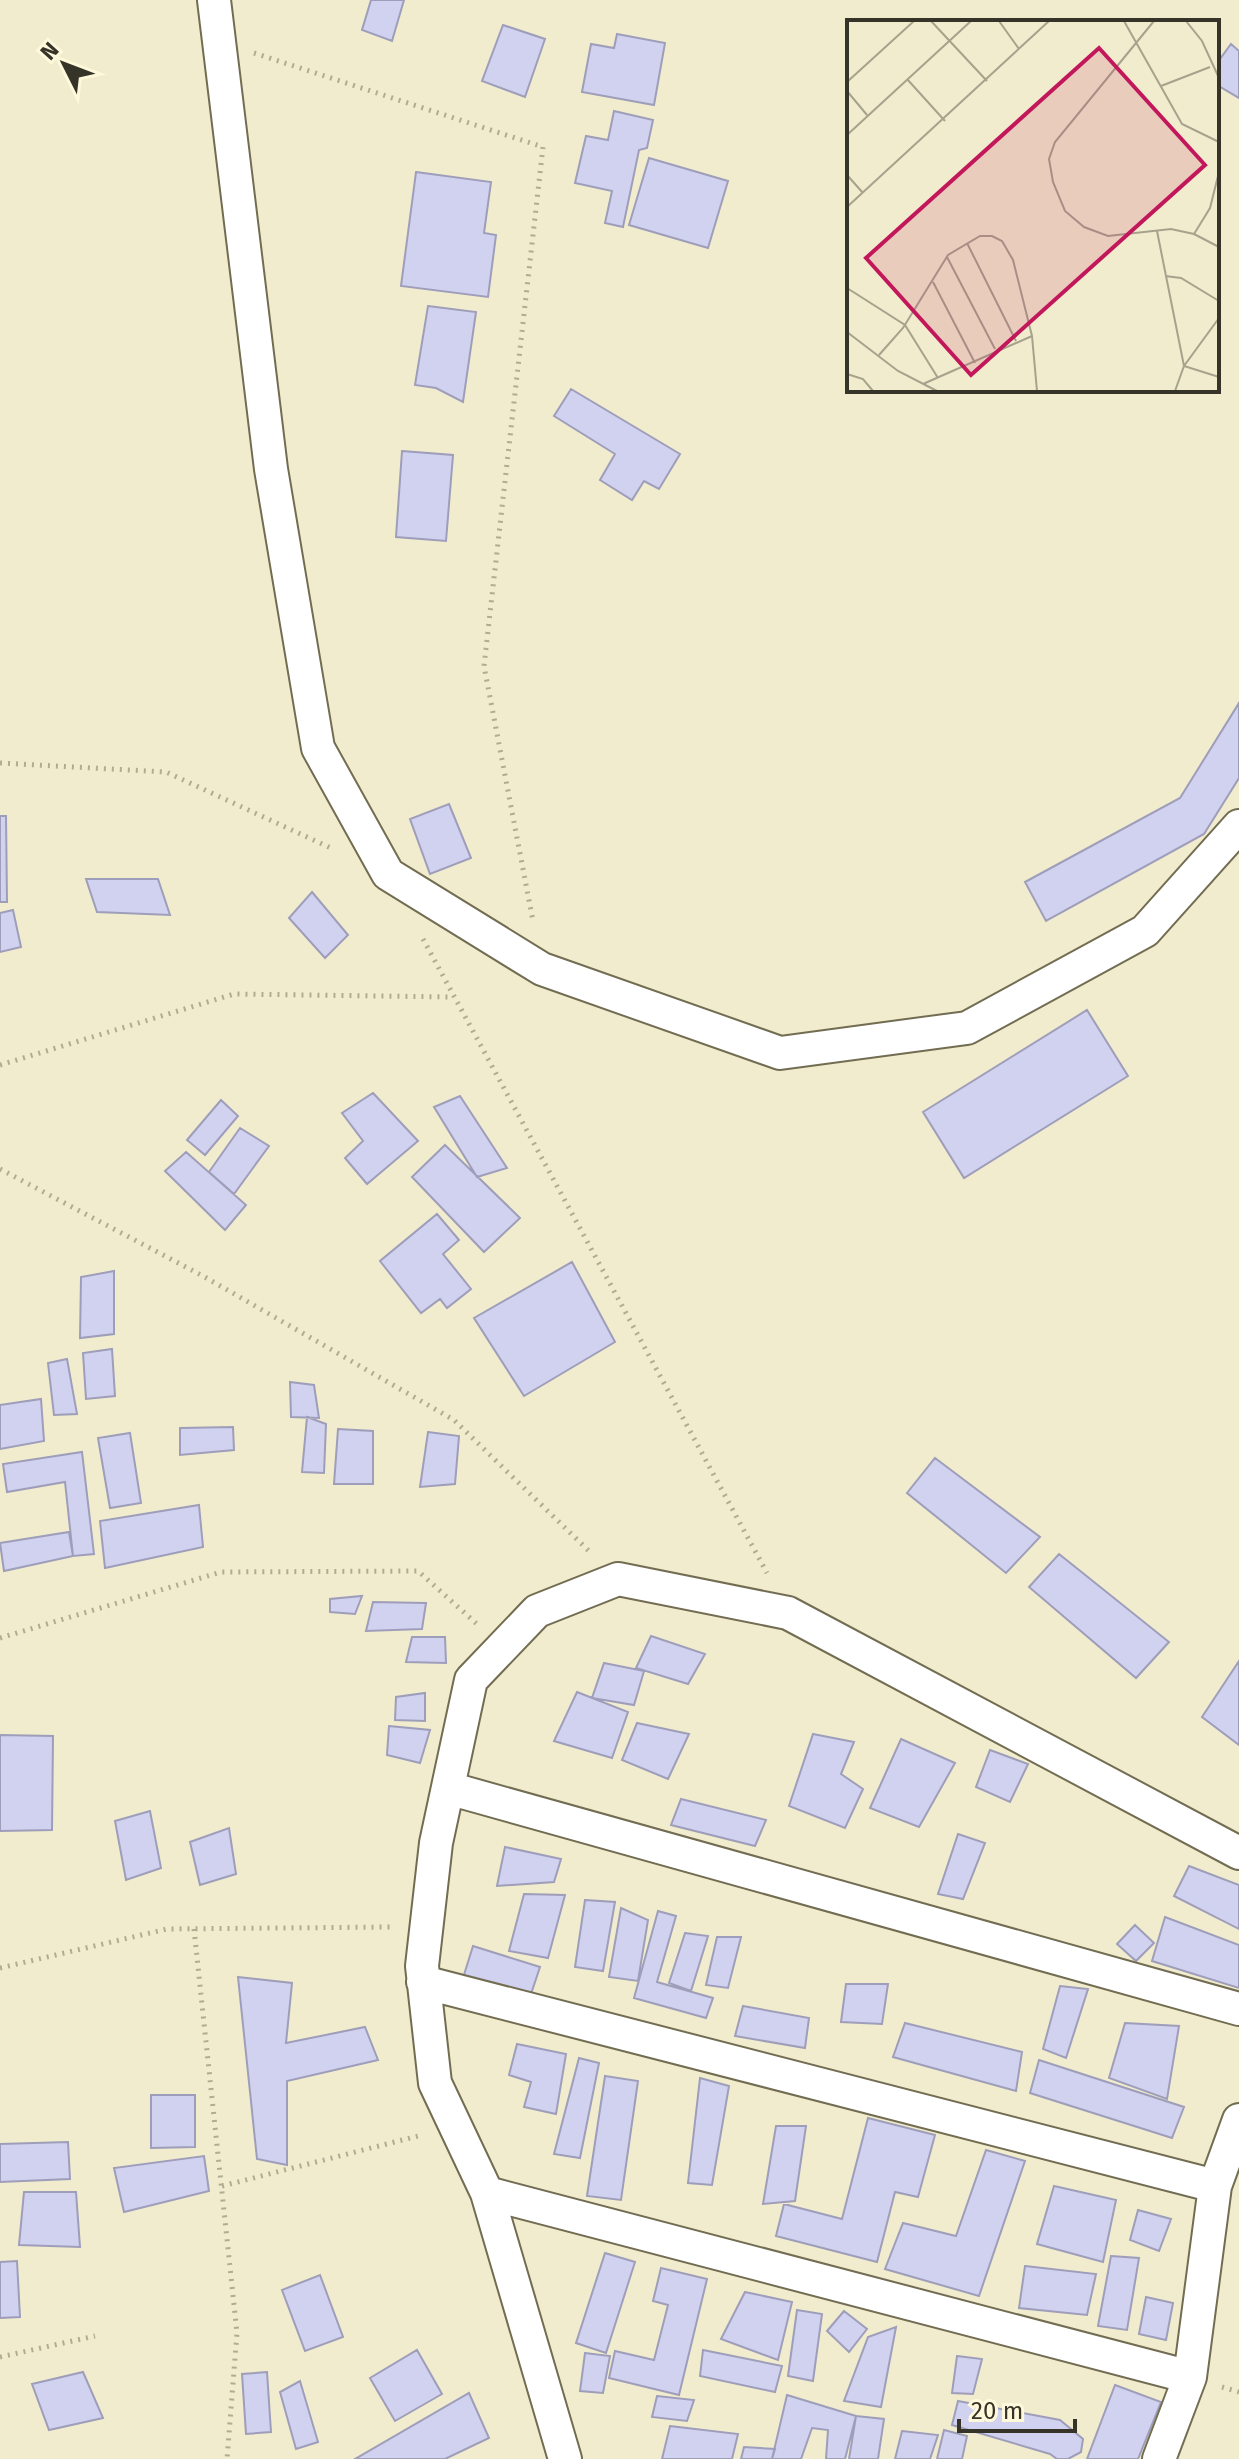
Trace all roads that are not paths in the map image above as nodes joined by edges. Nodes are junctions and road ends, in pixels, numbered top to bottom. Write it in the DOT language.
graph roads {
  1 [pos="214,0"];
  2 [pos="1239,826"];
  3 [pos="448,1788"];
  4 [pos="1239,1853"];
  5 [pos="423,1982"];
  6 [pos="1239,2009"];
  7 [pos="1239,2120"];
  8 [pos="1215,2186"];
  9 [pos="487,2193"];
  10 [pos="1190,2377"];
  11 [pos="565,2459"];
  12 [pos="1159,2459"];
  1 -- 2 [label="street"];
  3 -- 4 [label="street"];
  3 -- 5 [label="street"];
  3 -- 6 [label="street"];
  5 -- 8 [label="street"];
  5 -- 9 [label="street"];
  7 -- 8 [label="street"];
  8 -- 10 [label="street"];
  9 -- 10 [label="street"];
  9 -- 11 [label="street"];
  10 -- 12 [label="street"];
}
